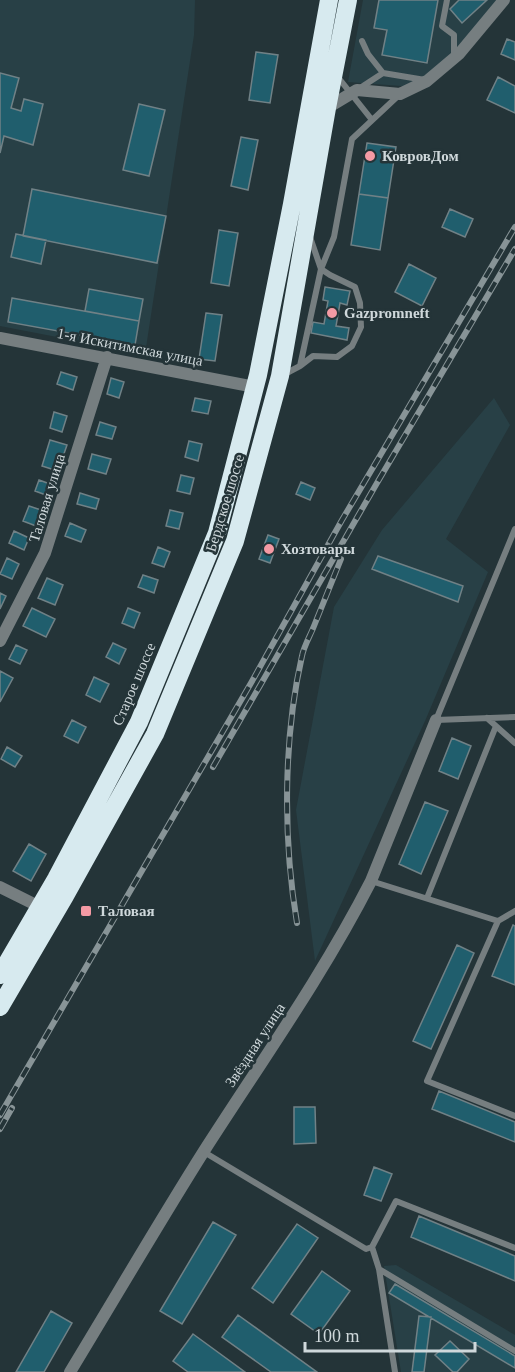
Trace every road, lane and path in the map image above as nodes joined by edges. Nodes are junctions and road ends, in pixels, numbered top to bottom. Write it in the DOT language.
graph roads {
  1 [pos="329,0"];
  2 [pos="348,0"];
  3 [pos="447,0"];
  4 [pos="504,0"];
  5 [pos="363,41"];
  6 [pos="454,58"];
  7 [pos="334,73"];
  8 [pos="383,73"];
  9 [pos="427,81"];
  10 [pos="354,92"];
  11 [pos="400,94"];
  12 [pos="327,108"];
  13 [pos="372,120"];
  14 [pos="307,229"];
  15 [pos="321,269"];
  16 [pos="0,338"];
  17 [pos="106,357"];
  18 [pos="300,366"];
  19 [pos="280,376"];
  20 [pos="255,387"];
  21 [pos="515,529"];
  22 [pos="0,641"];
  23 [pos="515,717"];
  24 [pos="487,718"];
  25 [pos="435,720"];
  26 [pos="496,726"];
  27 [pos="515,743"];
  28 [pos="371,881"];
  29 [pos="0,887"];
  30 [pos="427,898"];
  31 [pos="40,907"];
  32 [pos="515,911"];
  33 [pos="498,921"];
  34 [pos="0,975"];
  35 [pos="0,1007"];
  36 [pos="515,1116"];
  37 [pos="204,1152"];
  38 [pos="372,1246"];
  39 [pos="515,1248"];
  40 [pos="379,1269"];
  41 [pos="515,1351"];
  42 [pos="70,1372"];
  43 [pos="395,1372"];
  1 -- 20 [label="highway"];
  2 -- 7 [label="highway, Бердское шоссе"];
  3 -- 6 [label="lane"];
  4 -- 6 [label="street"];
  5 -- 8 [label="lane"];
  6 -- 9 [label="street"];
  7 -- 10 [label="lane"];
  7 -- 12 [label="highway, Бердское шоссе"];
  8 -- 9 [label="lane"];
  8 -- 10 [label="lane"];
  9 -- 11 [label="street"];
  10 -- 11 [label="street"];
  10 -- 12 [label="street"];
  10 -- 13 [label="lane"];
  11 -- 13 [label="lane"];
  12 -- 14 [label="highway, Бердское шоссе"];
  13 -- 15 [label="lane"];
  14 -- 15 [label="lane"];
  14 -- 19 [label="highway, Бердское шоссе"];
  15 -- 18 [label="lane"];
  15 -- 18 [label="lane"];
  16 -- 17 [label="street, 1-я Искитимская улица"];
  17 -- 20 [label="street, 1-я Искитимская улица"];
  17 -- 22 [label="street, Таловая улица"];
  18 -- 19 [label="lane"];
  19 -- 35 [label="highway, Бердское шоссе"];
  20 -- 31 [label="highway, Старое шоссе"];
  21 -- 25 [label="lane"];
  23 -- 24 [label="lane"];
  24 -- 25 [label="lane"];
  24 -- 26 [label="lane"];
  25 -- 28 [label="street, Звёздная улица"];
  26 -- 27 [label="lane"];
  26 -- 30 [label="lane"];
  28 -- 30 [label="lane"];
  28 -- 37 [label="street, Звёздная улица"];
  29 -- 31 [label="street"];
  30 -- 33 [label="lane"];
  31 -- 34 [label="highway, Старое шоссе"];
  32 -- 33 [label="lane"];
  33 -- 36 [label="lane"];
  37 -- 38 [label="lane"];
  37 -- 42 [label="street, Звёздная улица"];
  38 -- 39 [label="lane"];
  38 -- 40 [label="lane"];
  40 -- 41 [label="lane"];
  40 -- 43 [label="lane"];
}
